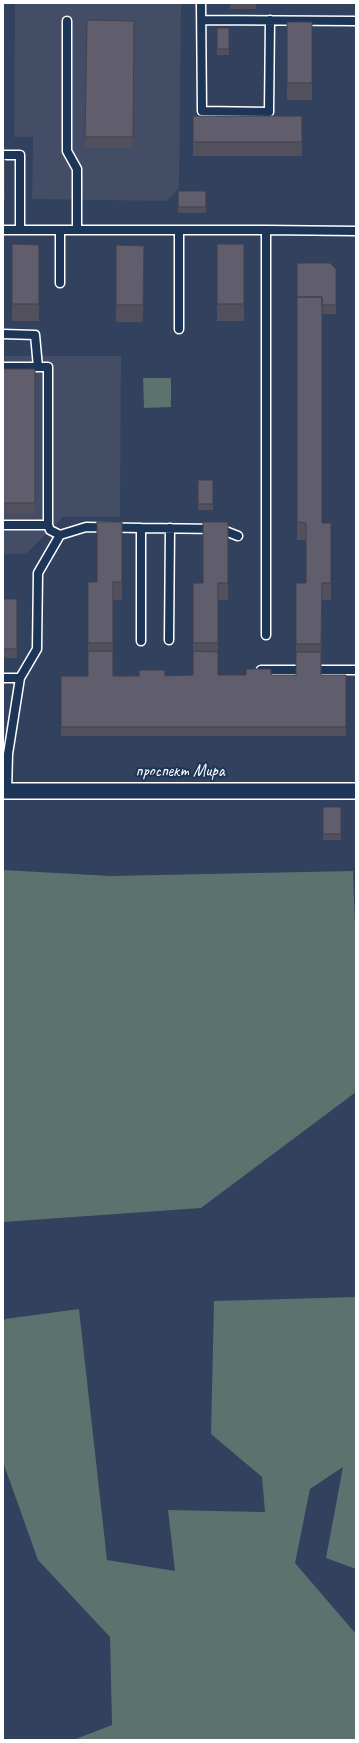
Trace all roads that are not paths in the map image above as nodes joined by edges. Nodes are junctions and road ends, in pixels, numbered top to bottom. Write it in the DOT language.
graph roads {
  1 [pos="201,3"];
  2 [pos="202,20"];
  3 [pos="270,20"];
  4 [pos="67,21"];
  5 [pos="356,21"];
  6 [pos="3,155"];
  7 [pos="3,230"];
  8 [pos="20,230"];
  9 [pos="60,230"];
  10 [pos="77,230"];
  11 [pos="179,230"];
  12 [pos="266,230"];
  13 [pos="356,231"];
  14 [pos="60,283"];
  15 [pos="179,329"];
  16 [pos="3,334"];
  17 [pos="3,367"];
  18 [pos="38,367"];
  19 [pos="3,525"];
  20 [pos="48,525"];
  21 [pos="141,528"];
  22 [pos="170,528"];
  23 [pos="60,535"];
  24 [pos="238,536"];
  25 [pos="266,635"];
  26 [pos="169,640"];
  27 [pos="141,642"];
  28 [pos="256,670"];
  29 [pos="296,670"];
  30 [pos="321,670"];
  31 [pos="356,670"];
  32 [pos="3,678"];
  33 [pos="20,678"];
  34 [pos="5,790"];
  35 [pos="356,791"];
  1 -- 2 [label="lane"];
  2 -- 3 [label="lane"];
  2 -- 3 [label="lane"];
  3 -- 5 [label="lane"];
  4 -- 10 [label="lane"];
  6 -- 8 [label="lane"];
  7 -- 8 [label="lane"];
  8 -- 9 [label="lane"];
  9 -- 10 [label="lane"];
  9 -- 14 [label="lane"];
  10 -- 11 [label="lane"];
  11 -- 12 [label="lane"];
  11 -- 15 [label="lane"];
  12 -- 13 [label="lane"];
  12 -- 25 [label="lane"];
  16 -- 18 [label="lane"];
  17 -- 18 [label="lane"];
  18 -- 20 [label="lane"];
  19 -- 20 [label="lane"];
  20 -- 23 [label="lane"];
  21 -- 22 [label="lane"];
  21 -- 23 [label="lane"];
  21 -- 27 [label="lane"];
  22 -- 24 [label="lane"];
  22 -- 26 [label="lane"];
  23 -- 33 [label="lane"];
  28 -- 29 [label="lane"];
  30 -- 31 [label="lane"];
  32 -- 33 [label="lane"];
  33 -- 34 [label="lane"];
  34 -- 35 [label="street, проспект Мира"];
}
